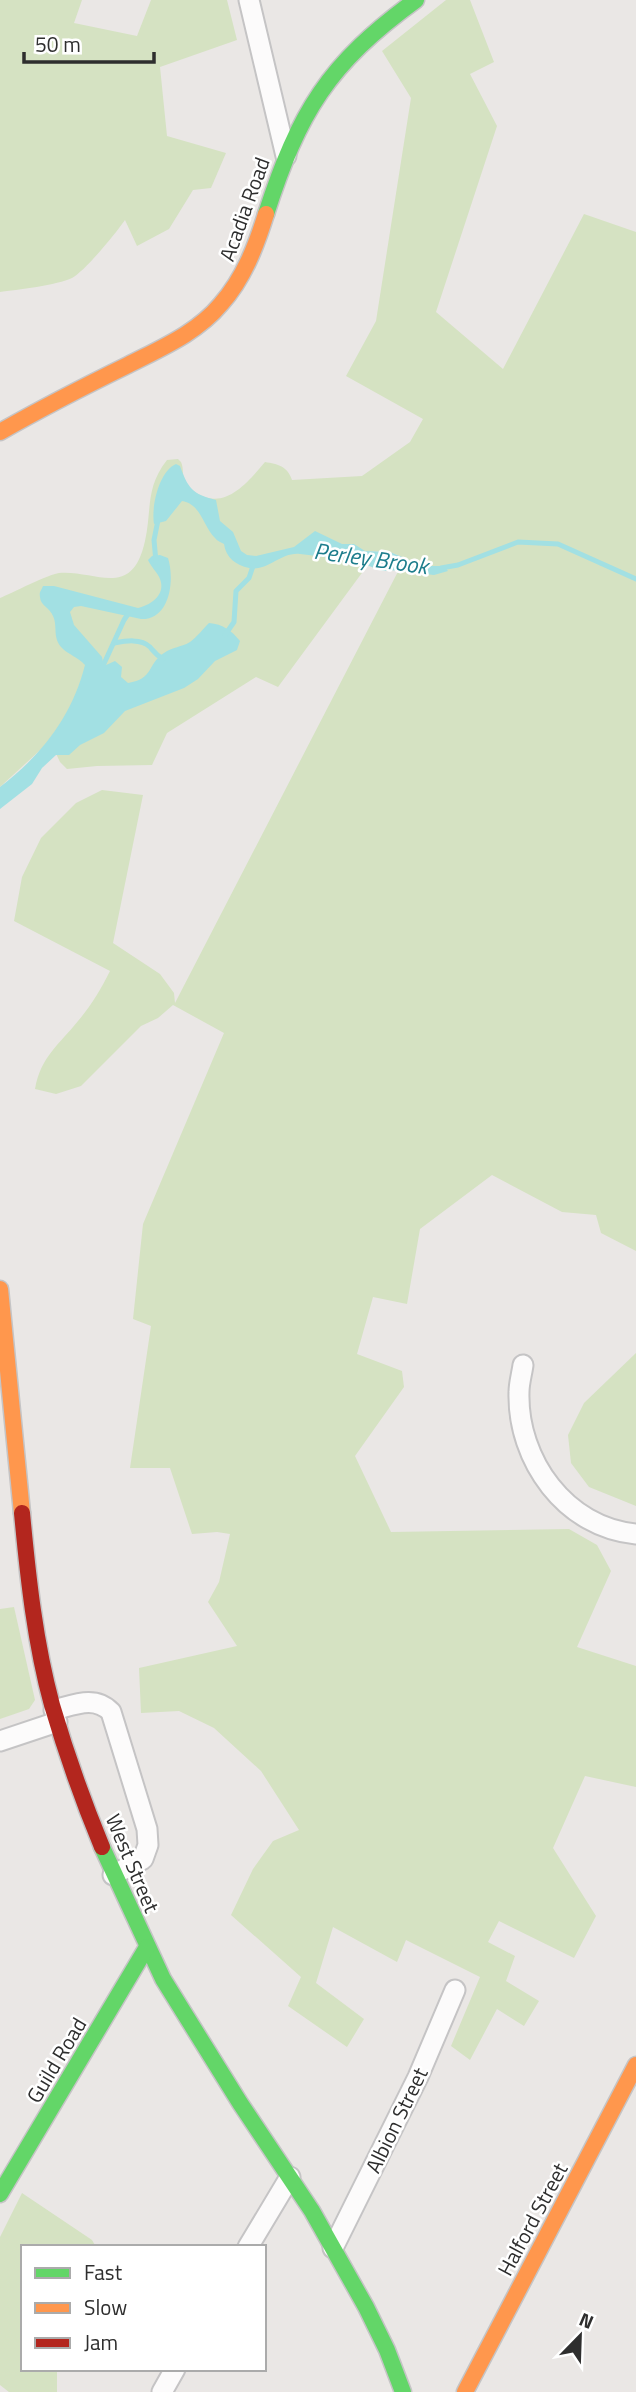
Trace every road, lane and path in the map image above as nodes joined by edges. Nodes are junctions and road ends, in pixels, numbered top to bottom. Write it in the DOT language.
graph roads {
  1 [pos="249,0"];
  2 [pos="416,0"];
  3 [pos="286,156"];
  4 [pos="0,432"];
  5 [pos="0,1289"];
  6 [pos="523,1365"];
  7 [pos="636,1534"];
  8 [pos="56,1716"];
  9 [pos="0,1741"];
  10 [pos="113,1875"];
  11 [pos="147,1947"];
  12 [pos="456,1990"];
  13 [pos="636,2065"];
  14 [pos="290,2177"];
  15 [pos="0,2194"];
  16 [pos="249,2245"];
  17 [pos="332,2248"];
  18 [pos="174,2371"];
  19 [pos="162,2392"];
  20 [pos="403,2392"];
  21 [pos="465,2392"];
  1 -- 3 [label="street"];
  2 -- 3 [label="street, Acadia Road"];
  3 -- 4 [label="street, Acadia Road"];
  5 -- 8 [label="street, West Street"];
  6 -- 7 [label="street"];
  8 -- 9 [label="street"];
  8 -- 10 [label="street, West Street"];
  8 -- 10 [label="street"];
  10 -- 11 [label="street, West Street"];
  11 -- 14 [label="street, West Street"];
  11 -- 15 [label="street, Guild Road"];
  12 -- 17 [label="street, Albion Street"];
  13 -- 21 [label="street, Halford Street"];
  14 -- 16 [label="street"];
  14 -- 17 [label="street, West Street"];
  17 -- 20 [label="street, West Street"];
  18 -- 19 [label="street"];
}
